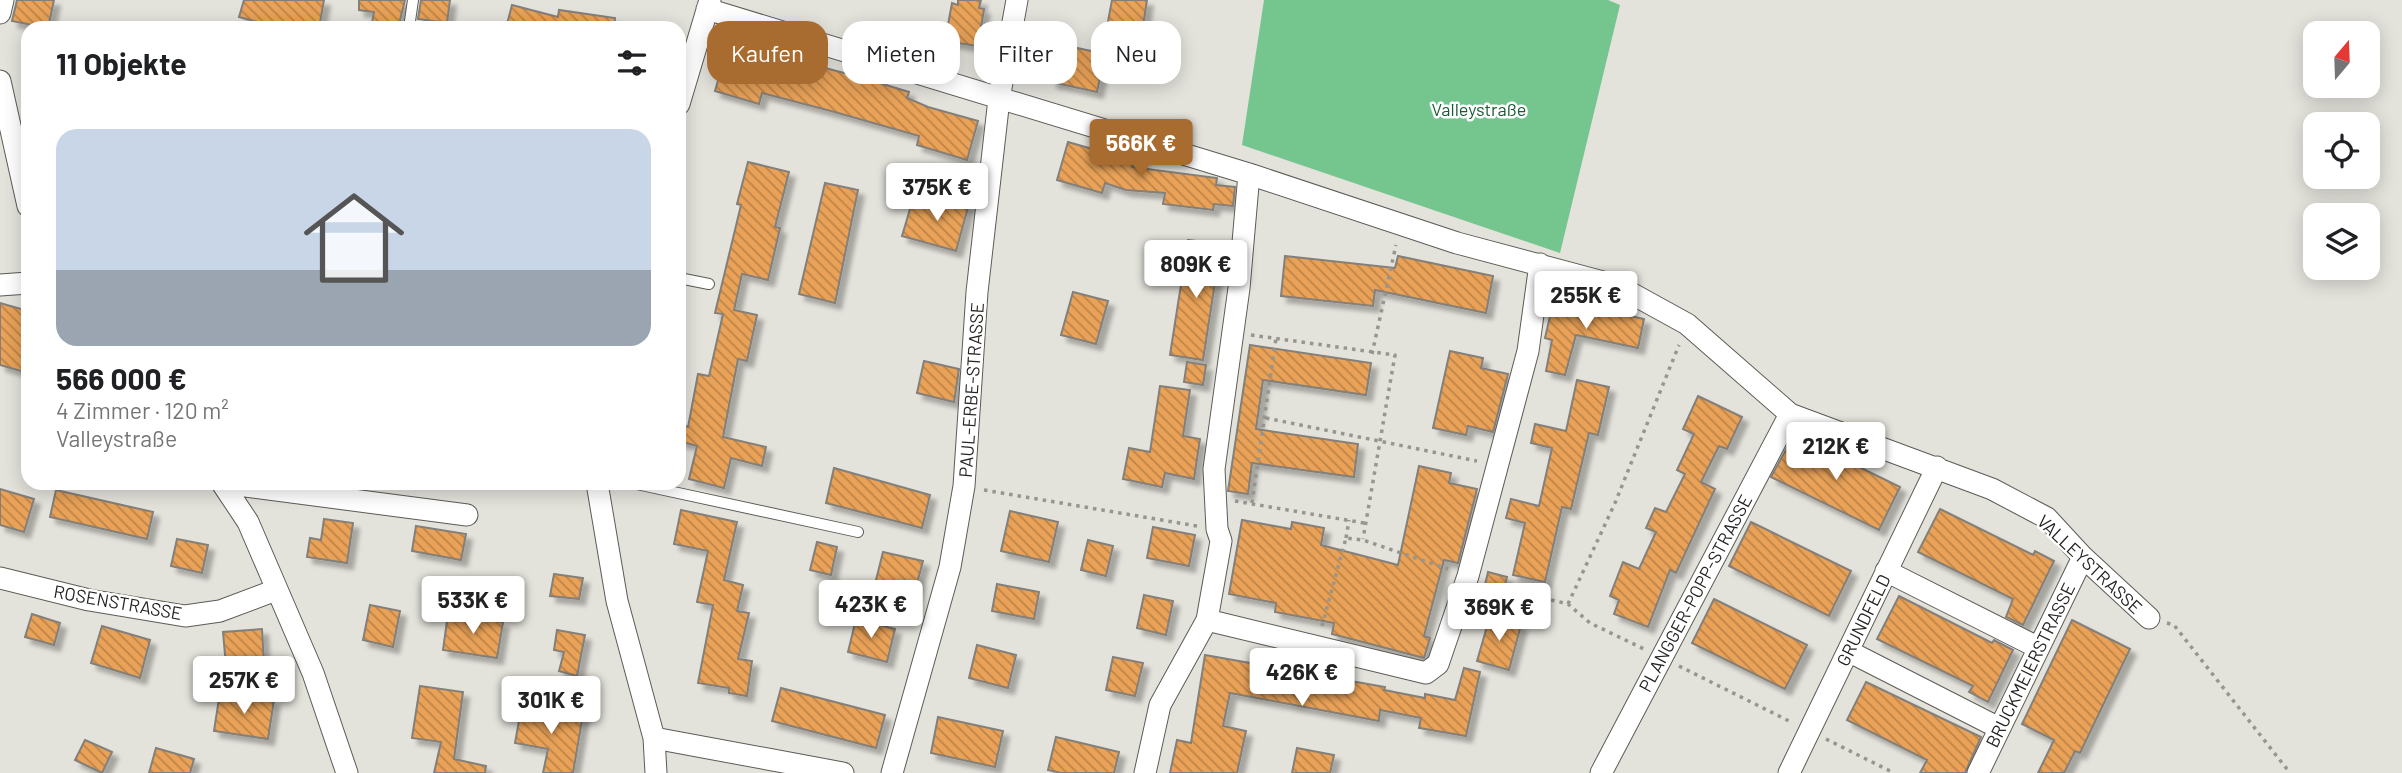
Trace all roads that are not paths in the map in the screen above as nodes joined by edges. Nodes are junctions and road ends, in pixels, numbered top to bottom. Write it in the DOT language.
graph roads {
  1 [pos="3,0"];
  2 [pos="413,0"];
  3 [pos="1017,0"];
  4 [pos="708,5"];
  5 [pos="0,13"];
  6 [pos="410,21"];
  7 [pos="686,80"];
  8 [pos="0,81"];
  9 [pos="999,99"];
  10 [pos="1249,174"];
  11 [pos="21,175"];
  12 [pos="1540,264"];
  13 [pos="686,279"];
  14 [pos="21,284"];
  15 [pos="709,284"];
  16 [pos="0,285"];
  17 [pos="1790,415"];
  18 [pos="1937,467"];
  19 [pos="227,490"];
  20 [pos="276,490"];
  21 [pos="598,490"];
  22 [pos="664,490"];
  23 [pos="467,515"];
  24 [pos="858,532"];
  25 [pos="2083,558"];
  26 [pos="1886,571"];
  27 [pos="0,578"];
  28 [pos="276,590"];
  29 [pos="2149,618"];
  30 [pos="1207,620"];
  31 [pos="2037,648"];
  32 [pos="1847,651"];
  33 [pos="1999,728"];
  34 [pos="654,738"];
  35 [pos="347,773"];
  36 [pos="656,773"];
  37 [pos="843,773"];
  38 [pos="892,773"];
  39 [pos="1145,773"];
  40 [pos="1601,773"];
  41 [pos="1789,773"];
  42 [pos="1978,773"];
  1 -- 5 [label="street"];
  2 -- 6 [label="lane"];
  3 -- 9 [label="street, PAUL-ERBE-STRASSE"];
  4 -- 7 [label="street"];
  4 -- 9 [label="street, VALLEYSTRASSE"];
  8 -- 11 [label="street"];
  9 -- 10 [label="street, VALLEYSTRASSE"];
  9 -- 38 [label="street, PAUL-ERBE-STRASSE"];
  10 -- 12 [label="street, VALLEYSTRASSE"];
  10 -- 30 [label="street"];
  12 -- 17 [label="street, VALLEYSTRASSE"];
  12 -- 30 [label="street"];
  13 -- 15 [label="lane"];
  14 -- 16 [label="street"];
  17 -- 18 [label="street, VALLEYSTRASSE"];
  17 -- 40 [label="street, PLANGGER-POPP-STRASSE"];
  18 -- 25 [label="street, VALLEYSTRASSE"];
  18 -- 26 [label="street, GRUNDFELD"];
  19 -- 28 [label="street"];
  20 -- 23 [label="street"];
  21 -- 34 [label="street"];
  22 -- 24 [label="lane"];
  25 -- 29 [label="street, VALLEYSTRASSE"];
  25 -- 31 [label="street, BRUCKMEIERSTRASSE"];
  26 -- 31 [label="street"];
  26 -- 32 [label="street, GRUNDFELD"];
  27 -- 28 [label="street, ROSENSTRASSE"];
  28 -- 35 [label="street"];
  30 -- 39 [label="street"];
  31 -- 33 [label="street, BRUCKMEIERSTRASSE"];
  32 -- 33 [label="street"];
  32 -- 41 [label="street, GRUNDFELD"];
  33 -- 42 [label="street, BRUCKMEIERSTRASSE"];
  34 -- 36 [label="street"];
  34 -- 37 [label="street"];
}
